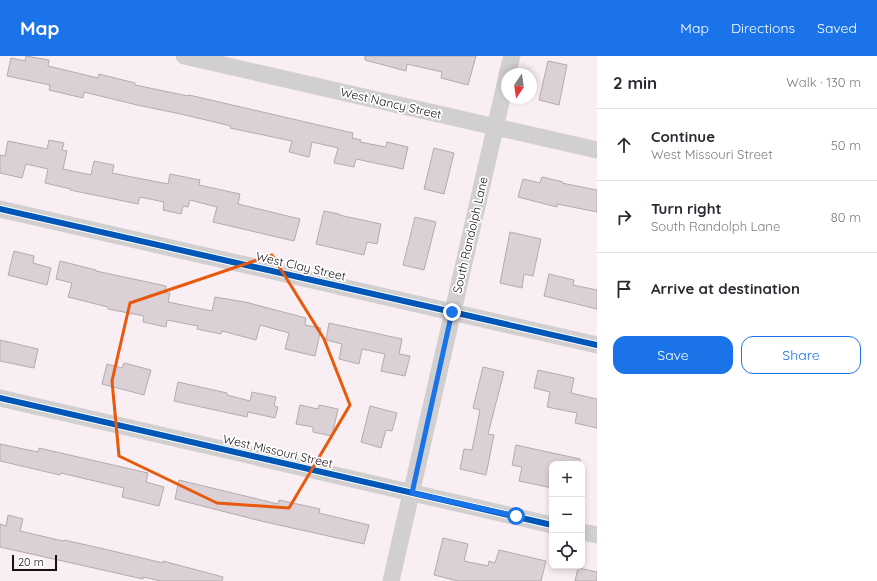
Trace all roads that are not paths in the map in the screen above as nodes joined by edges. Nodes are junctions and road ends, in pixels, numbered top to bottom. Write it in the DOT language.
graph roads {
  1 [pos="184,56"];
  2 [pos="512,56"];
  3 [pos="509,68"];
  4 [pos="501,101"];
  5 [pos="495,127"];
  6 [pos="597,150"];
  7 [pos="0,209"];
  8 [pos="452,312"];
  9 [pos="597,345"];
  10 [pos="0,398"];
  11 [pos="412,493"];
  12 [pos="549,524"];
  13 [pos="585,533"];
  14 [pos="597,535"];
  15 [pos="391,581"];
  1 -- 5 [label="street, West Nancy Street"];
  2 -- 3 [label="street, South Randolph Lane"];
  4 -- 5 [label="street, South Randolph Lane"];
  5 -- 6 [label="street, West Nancy Street"];
  5 -- 8 [label="street, South Randolph Lane"];
  7 -- 8 [label="street, West Clay Street"];
  8 -- 9 [label="street, West Clay Street"];
  8 -- 11 [label="street, South Randolph Lane"];
  10 -- 11 [label="street, West Missouri Street"];
  11 -- 12 [label="street, West Missouri Street"];
  11 -- 15 [label="street, South Randolph Lane"];
  13 -- 14 [label="street"];
}
